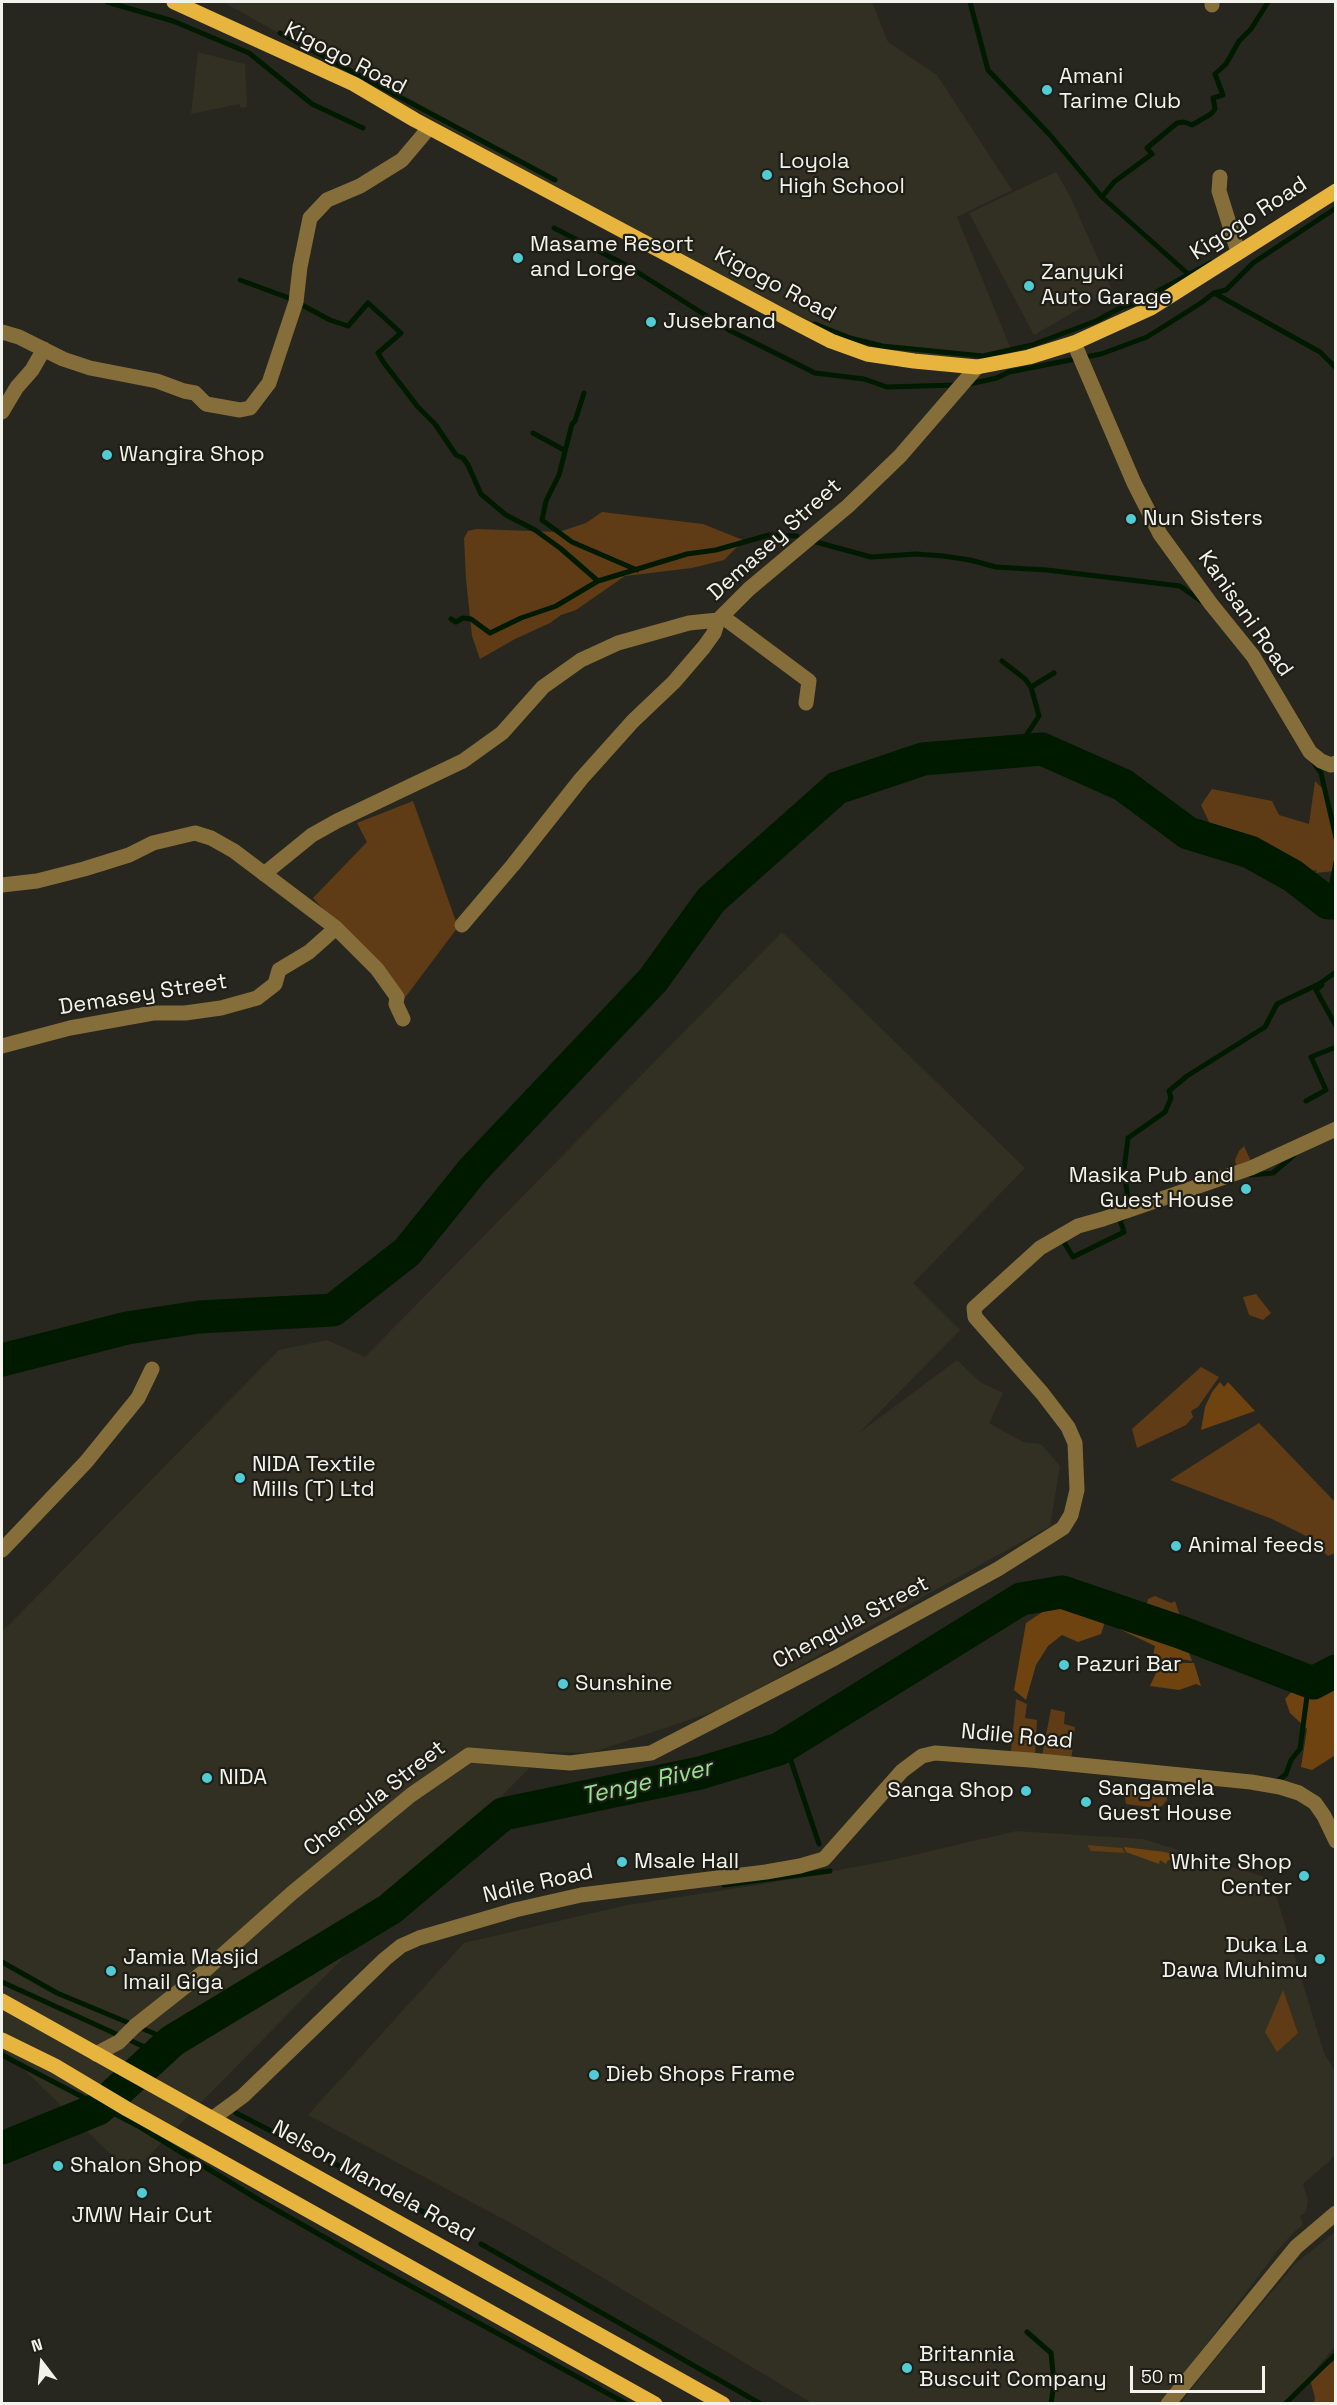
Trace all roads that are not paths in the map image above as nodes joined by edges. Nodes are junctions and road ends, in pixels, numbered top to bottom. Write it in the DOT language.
graph roads {
  1 [pos="174,2"];
  2 [pos="429,128"];
  3 [pos="1220,177"];
  4 [pos="1335,191"];
  5 [pos="1238,252"];
  6 [pos="2,332"];
  7 [pos="1074,343"];
  8 [pos="44,349"];
  9 [pos="977,367"];
  10 [pos="2,412"];
  11 [pos="721,619"];
  12 [pos="806,703"];
  13 [pos="1335,763"];
  14 [pos="264,873"];
  15 [pos="2,885"];
  16 [pos="462,925"];
  17 [pos="336,928"];
  18 [pos="404,1019"];
  19 [pos="2,1046"];
  20 [pos="1335,1129"];
  21 [pos="152,1370"];
  22 [pos="2,1550"];
  23 [pos="1335,1841"];
  24 [pos="2,2001"];
  25 [pos="2,2040"];
  26 [pos="96,2054"];
  27 [pos="213,2118"];
  28 [pos="1335,2213"];
  29 [pos="655,2403"];
  30 [pos="723,2403"];
  31 [pos="1168,2403"];
  1 -- 2 [label="main road, Kigogo Road"];
  2 -- 8 [label="street"];
  2 -- 9 [label="main road, Kigogo Road"];
  3 -- 5 [label="street"];
  4 -- 5 [label="main road, Kigogo Road"];
  5 -- 7 [label="main road, Kigogo Road"];
  6 -- 8 [label="street"];
  7 -- 9 [label="main road, Kigogo Road"];
  7 -- 13 [label="street, Kanisani Road"];
  8 -- 10 [label="street"];
  9 -- 11 [label="street, Demasey Street"];
  11 -- 12 [label="street"];
  11 -- 14 [label="street, Demasey Street"];
  11 -- 16 [label="street"];
  14 -- 15 [label="street"];
  14 -- 17 [label="street"];
  17 -- 18 [label="street"];
  17 -- 19 [label="street, Demasey Street"];
  20 -- 26 [label="street, Chengula Street"];
  21 -- 22 [label="street"];
  23 -- 27 [label="street, Ndile Road"];
  24 -- 26 [label="main road, Nelson Mandela Road"];
  25 -- 29 [label="main road"];
  26 -- 27 [label="main road, Nelson Mandela Road"];
  27 -- 30 [label="main road, Nelson Mandela Road"];
  28 -- 31 [label="street"];
}
